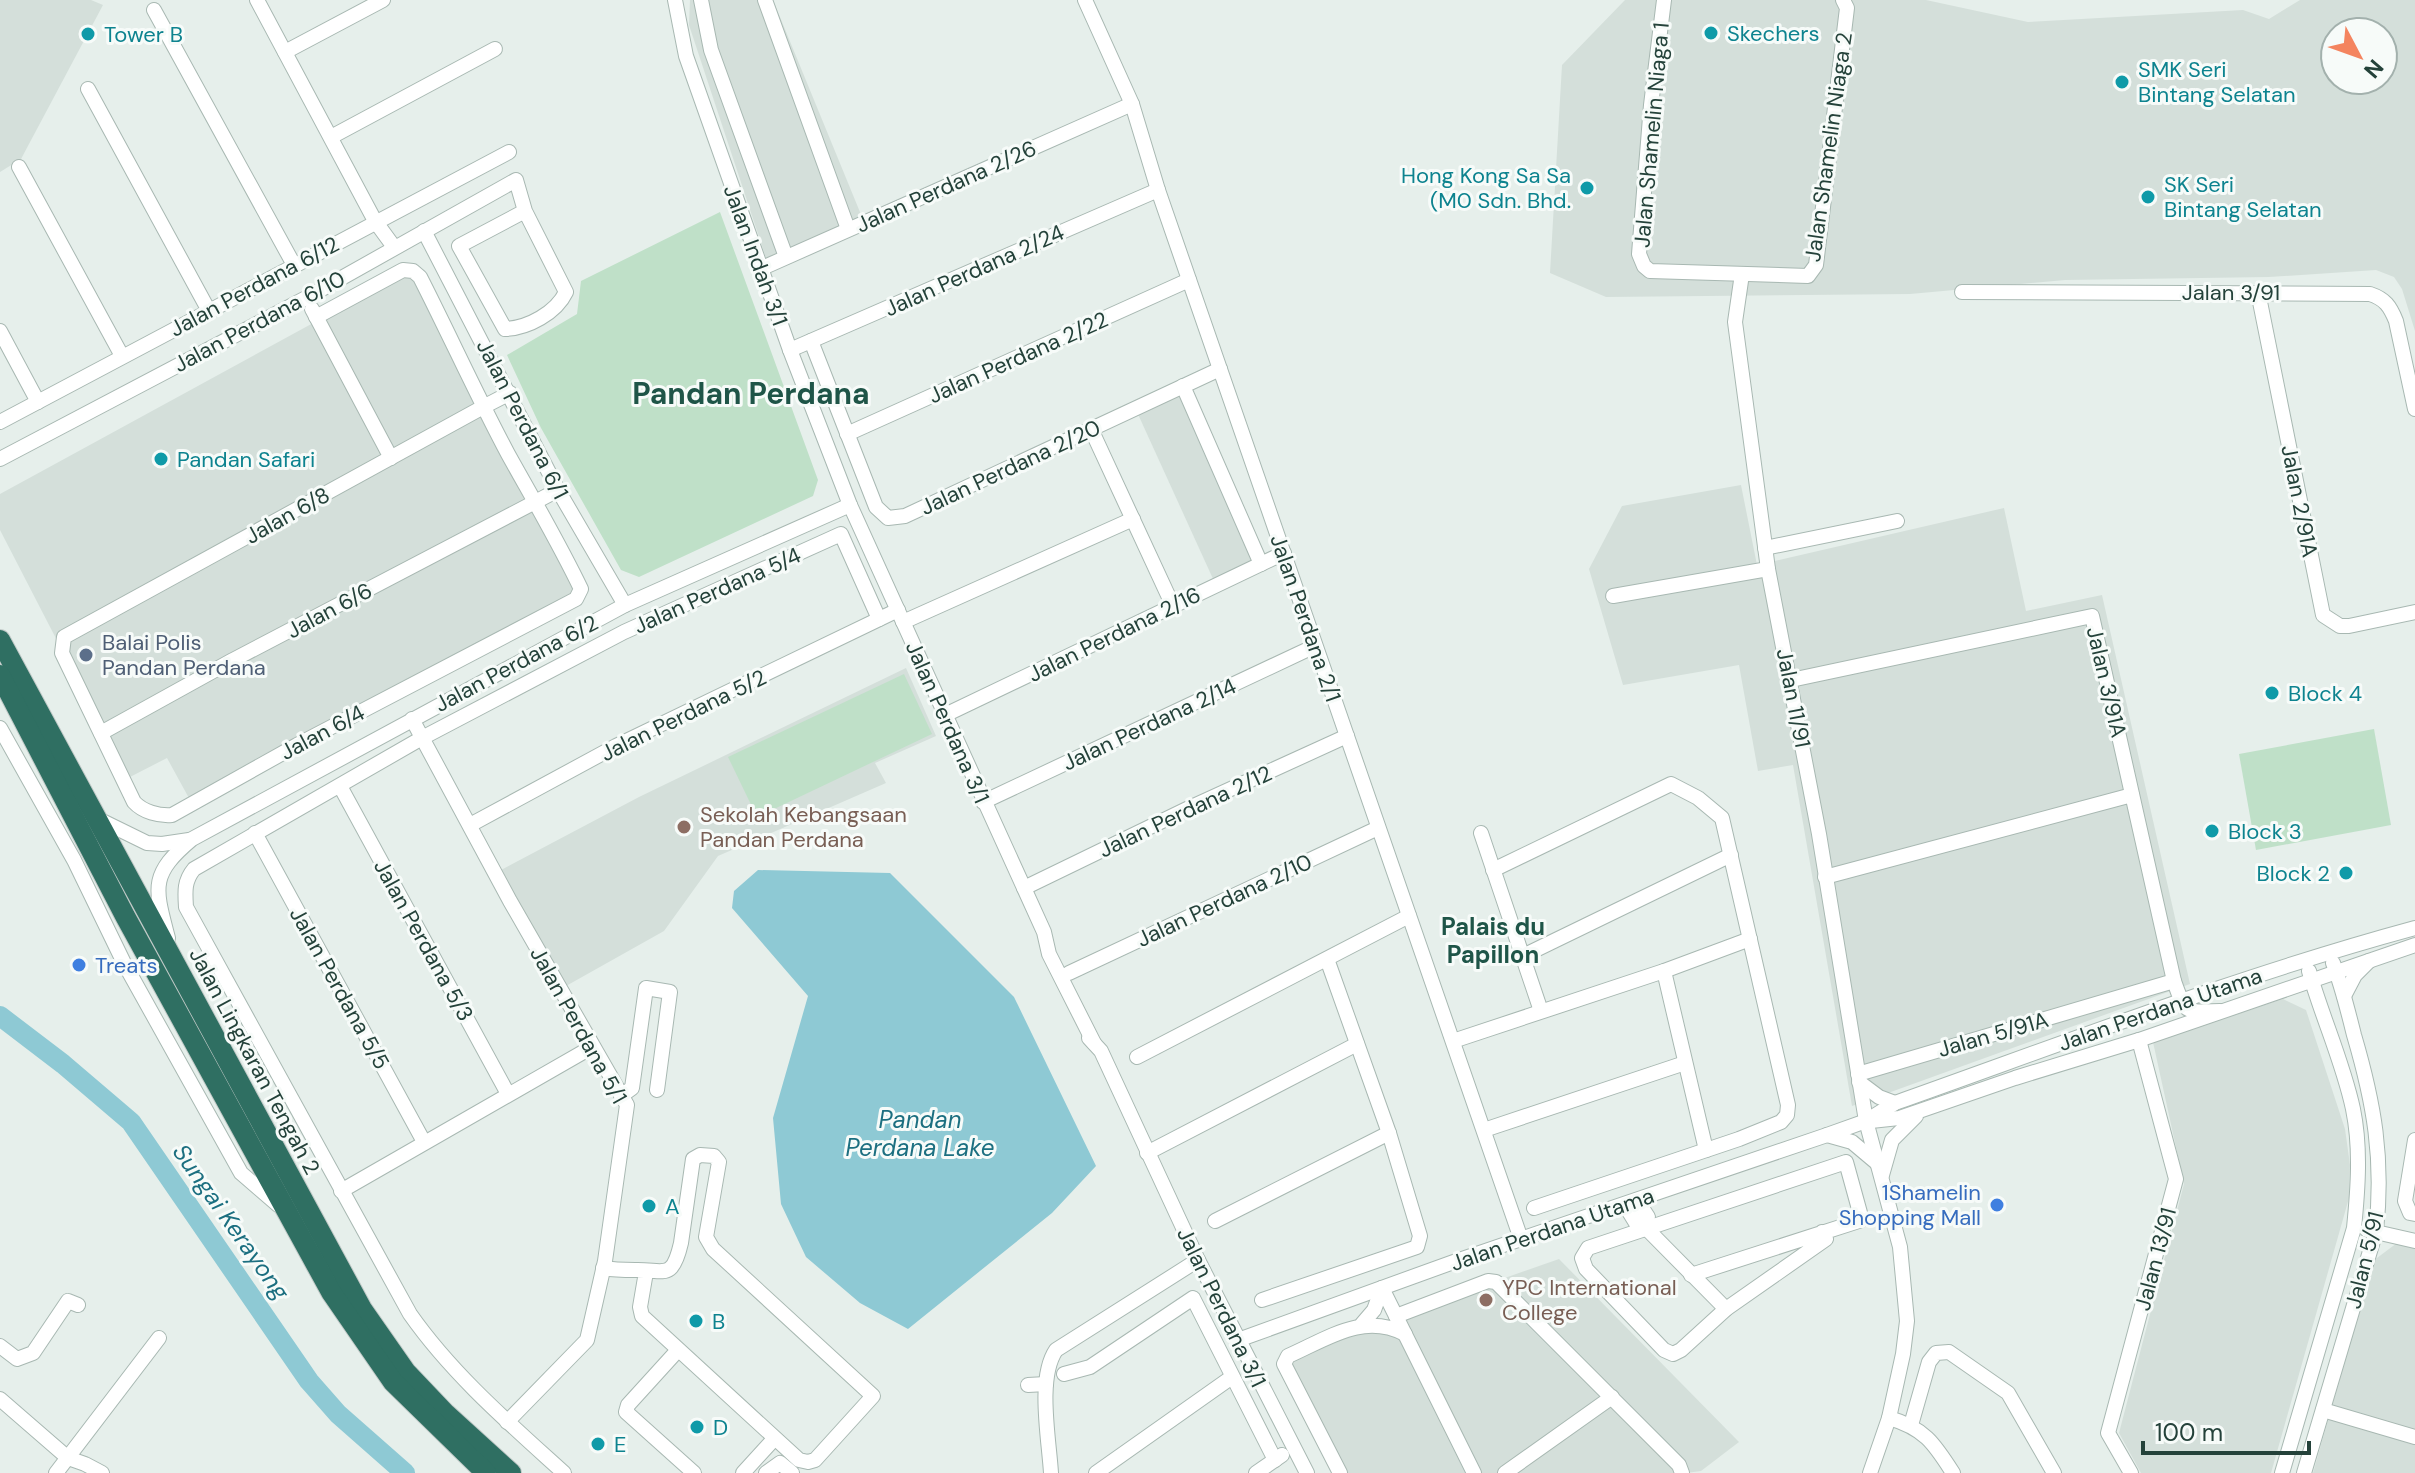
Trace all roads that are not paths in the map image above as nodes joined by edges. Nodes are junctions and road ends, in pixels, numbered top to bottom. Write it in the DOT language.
graph roads {
  1 [pos="257,0"];
  2 [pos="383,0"];
  3 [pos="675,0"];
  4 [pos="701,0"];
  5 [pos="765,0"];
  6 [pos="1085,0"];
  7 [pos="1664,0"];
  8 [pos="1843,0"];
  9 [pos="154,10"];
  10 [pos="495,49"];
  11 [pos="285,52"];
  12 [pos="88,89"];
  13 [pos="1132,104"];
  14 [pos="331,137"];
  15 [pos="509,152"];
  16 [pos="19,167"];
  17 [pos="1158,190"];
  18 [pos="525,211"];
  19 [pos="375,221"];
  20 [pos="848,229"];
  21 [pos="424,231"];
  22 [pos="394,247"];
  23 [pos="786,257"];
  24 [pos="294,265"];
  25 [pos="760,269"];
  26 [pos="1742,274"];
  27 [pos="1189,280"];
  28 [pos="1962,292"];
  29 [pos="2258,292"];
  30 [pos="306,298"];
  31 [pos="209,311"];
  32 [pos="316,317"];
  33 [pos="0,331"];
  34 [pos="811,341"];
  35 [pos="790,350"];
  36 [pos="122,356"];
  37 [pos="1220,369"];
  38 [pos="1183,386"];
  39 [pos="510,393"];
  40 [pos="38,402"];
  41 [pos="485,406"];
  42 [pos="2415,409"];
  43 [pos="0,422"];
  44 [pos="1091,429"];
  45 [pos="847,434"];
  46 [pos="391,458"];
  47 [pos="0,459"];
  48 [pos="558,490"];
  49 [pos="537,502"];
  50 [pos="850,505"];
  51 [pos="1133,519"];
  52 [pos="1897,521"];
  53 [pos="1765,548"];
  54 [pos="1284,553"];
  55 [pos="1261,564"];
  56 [pos="1768,569"];
  57 [pos="613,583"];
  58 [pos="649,594"];
  59 [pos="1613,596"];
  60 [pos="625,605"];
  61 [pos="1173,606"];
  62 [pos="2415,612"];
  63 [pos="606,615"];
  64 [pos="900,616"];
  65 [pos="879,619"];
  66 [pos="64,637"];
  67 [pos="0,640"];
  68 [pos="1315,646"];
  69 [pos="0,675"];
  70 [pos="1791,680"];
  71 [pos="945,715"];
  72 [pos="412,719"];
  73 [pos="0,728"];
  74 [pos="101,733"];
  75 [pos="1347,736"];
  76 [pos="422,738"];
  77 [pos="340,786"];
  78 [pos="2132,795"];
  79 [pos="983,802"];
  80 [pos="96,818"];
  81 [pos="470,825"];
  82 [pos="1378,828"];
  83 [pos="255,833"];
  84 [pos="1481,833"];
  85 [pos="192,839"];
  86 [pos="1731,855"];
  87 [pos="1493,870"];
  88 [pos="1825,877"];
  89 [pos="1024,888"];
  90 [pos="125,916"];
  91 [pos="1409,916"];
  92 [pos="2415,928"];
  93 [pos="1046,939"];
  94 [pos="1750,939"];
  95 [pos="2415,945"];
  96 [pos="2328,951"];
  97 [pos="1523,956"];
  98 [pos="1327,959"];
  99 [pos="2306,959"];
  100 [pos="2370,960"];
  101 [pos="175,962"];
  102 [pos="124,963"];
  103 [pos="1664,971"];
  104 [pos="2336,971"];
  105 [pos="1069,973"];
  106 [pos="2311,980"];
  107 [pos="2174,981"];
  108 [pos="2289,988"];
  109 [pos="2344,996"];
  110 [pos="2181,1001"];
  111 [pos="2319,1005"];
  112 [pos="1541,1011"];
  113 [pos="2220,1011"];
  114 [pos="2139,1040"];
  115 [pos="1453,1041"];
  116 [pos="1357,1044"];
  117 [pos="592,1047"];
  118 [pos="1097,1047"];
  119 [pos="1137,1057"];
  120 [pos="1685,1063"];
  121 [pos="1858,1078"];
  122 [pos="617,1090"];
  123 [pos="657,1090"];
  124 [pos="508,1094"];
  125 [pos="1895,1103"];
  126 [pos="1926,1109"];
  127 [pos="1866,1121"];
  128 [pos="1484,1130"];
  129 [pos="1389,1133"];
  130 [pos="1827,1135"];
  131 [pos="2415,1140"];
  132 [pos="424,1142"];
  133 [pos="1706,1150"];
  134 [pos="1147,1153"];
  135 [pos="1879,1171"];
  136 [pos="341,1191"];
  137 [pos="1631,1202"];
  138 [pos="1534,1208"];
  139 [pos="2378,1210"];
  140 [pos="290,1214"];
  141 [pos="2415,1214"];
  142 [pos="1215,1221"];
  143 [pos="1645,1227"];
  144 [pos="2354,1228"];
  145 [pos="2376,1231"];
  146 [pos="1822,1232"];
  147 [pos="2397,1236"];
  148 [pos="1521,1239"];
  149 [pos="2415,1241"];
  150 [pos="2367,1259"];
  151 [pos="1198,1260"];
  152 [pos="604,1264"];
  153 [pos="639,1271"];
  154 [pos="1691,1275"];
  155 [pos="1382,1288"];
  156 [pos="1262,1300"];
  157 [pos="78,1305"];
  158 [pos="1726,1309"];
  159 [pos="1396,1316"];
  160 [pos="1362,1324"];
  161 [pos="1405,1334"];
  162 [pos="159,1338"];
  163 [pos="1238,1340"];
  164 [pos="0,1346"];
  165 [pos="678,1350"];
  166 [pos="1064,1374"];
  167 [pos="1232,1377"];
  168 [pos="1046,1384"];
  169 [pos="1028,1385"];
  170 [pos="1612,1397"];
  171 [pos="2,1400"];
  172 [pos="2323,1410"];
  173 [pos="1889,1418"];
  174 [pos="507,1422"];
  175 [pos="1911,1425"];
  176 [pos="446,1436"];
  177 [pos="2415,1437"];
  178 [pos="774,1439"];
  179 [pos="1293,1447"];
  180 [pos="68,1458"];
  181 [pos="1275,1460"];
  182 [pos="787,1469"];
  183 [pos="56,1473"];
  184 [pos="102,1473"];
  185 [pos="471,1473"];
  186 [pos="486,1473"];
  187 [pos="511,1473"];
  188 [pos="564,1473"];
  189 [pos="694,1473"];
  190 [pos="743,1473"];
  191 [pos="766,1473"];
  192 [pos="1051,1473"];
  193 [pos="1096,1473"];
  194 [pos="1256,1473"];
  195 [pos="1307,1473"];
  196 [pos="1340,1473"];
  197 [pos="1474,1473"];
  198 [pos="1505,1473"];
  199 [pos="1682,1473"];
  200 [pos="1870,1473"];
  201 [pos="1953,1473"];
  202 [pos="2054,1473"];
  203 [pos="2131,1473"];
  204 [pos="2282,1473"];
  205 [pos="2304,1473"];
  1 -- 11 [label="street"];
  2 -- 11 [label="street"];
  3 -- 25 [label="street, Jalan Indah 3/1"];
  4 -- 23 [label="street"];
  5 -- 20 [label="street"];
  6 -- 13 [label="street, Jalan Perdana 2/1"];
  7 -- 26 [label="street, Jalan Shamelin Niaga 1"];
  8 -- 26 [label="street, Jalan Shamelin Niaga 2"];
  9 -- 24 [label="street"];
  10 -- 14 [label="street"];
  11 -- 14 [label="street"];
  12 -- 31 [label="street"];
  13 -- 17 [label="street, Jalan Perdana 2/1"];
  13 -- 20 [label="street, Jalan Perdana 2/26"];
  14 -- 19 [label="street"];
  15 -- 19 [label="street, Jalan Perdana 6/12"];
  16 -- 36 [label="street"];
  17 -- 27 [label="street, Jalan Perdana 2/1"];
  17 -- 34 [label="street, Jalan Perdana 2/24"];
  18 -- 18 [label="street"];
  18 -- 21 [label="street, Jalan Perdana 6/10"];
  19 -- 22 [label="street"];
  19 -- 24 [label="street, Jalan Perdana 6/12"];
  20 -- 23 [label="street, Jalan Perdana 2/26"];
  21 -- 22 [label="street, Jalan Perdana 6/10"];
  21 -- 39 [label="street, Jalan Perdana 6/1"];
  22 -- 30 [label="street, Jalan Perdana 6/10"];
  23 -- 25 [label="street, Jalan Perdana 2/26"];
  24 -- 31 [label="street, Jalan Perdana 6/12"];
  25 -- 35 [label="street, Jalan Indah 3/1"];
  26 -- 53 [label="street, Jalan 11/91"];
  27 -- 37 [label="street, Jalan Perdana 2/1"];
  27 -- 45 [label="street, Jalan Perdana 2/22"];
  28 -- 29 [label="street, Jalan 3/91"];
  29 -- 42 [label="street, Jalan 3/91"];
  29 -- 62 [label="street, Jalan 2/91A"];
  30 -- 32 [label="street"];
  30 -- 47 [label="street, Jalan Perdana 6/10"];
  31 -- 36 [label="street, Jalan Perdana 6/12"];
  32 -- 41 [label="street"];
  32 -- 46 [label="street"];
  33 -- 40 [label="street"];
  34 -- 35 [label="street, Jalan Perdana 2/24"];
  34 -- 45 [label="street, Jalan Perdana 2/20"];
  35 -- 50 [label="street, Jalan Indah 3/1"];
  36 -- 40 [label="street, Jalan Perdana 6/12"];
  37 -- 38 [label="street, Jalan Perdana 2/20"];
  37 -- 54 [label="street, Jalan Perdana 2/1"];
  38 -- 44 [label="street, Jalan Perdana 2/20"];
  38 -- 55 [label="street, Jalan Perdana 2/1"];
  39 -- 41 [label="street, Jalan 6/8"];
  39 -- 48 [label="street, Jalan Perdana 6/1"];
  40 -- 43 [label="street, Jalan Perdana 6/12"];
  41 -- 46 [label="street, Jalan 6/8"];
  41 -- 49 [label="street"];
  44 -- 45 [label="street, Jalan Perdana 2/20"];
  44 -- 51 [label="street"];
  46 -- 66 [label="street, Jalan 6/8"];
  48 -- 49 [label="street, Jalan 6/6"];
  48 -- 57 [label="street, Jalan Perdana 6/1"];
  49 -- 74 [label="street, Jalan 6/6"];
  49 -- 74 [label="street, Jalan 6/4"];
  50 -- 58 [label="street, Jalan Perdana 6/2"];
  50 -- 64 [label="street, Jalan Perdana 3/1"];
  51 -- 61 [label="street"];
  51 -- 64 [label="street, Jalan Perdana 5/2"];
  52 -- 53 [label="street"];
  53 -- 56 [label="street, Jalan 11/91"];
  54 -- 55 [label="street, Jalan Perdana 2/16"];
  54 -- 68 [label="street, Jalan Perdana 2/1"];
  55 -- 61 [label="street, Jalan Perdana 2/16"];
  56 -- 59 [label="street"];
  56 -- 70 [label="street, Jalan 11/91"];
  57 -- 58 [label="street"];
  57 -- 60 [label="street, Jalan Perdana 6/1"];
  57 -- 63 [label="street"];
  58 -- 60 [label="street, Jalan Perdana 6/2"];
  60 -- 63 [label="street, Jalan Perdana 6/2"];
  61 -- 71 [label="street, Jalan Perdana 2/16"];
  63 -- 72 [label="street, Jalan Perdana 6/2"];
  64 -- 65 [label="street, Jalan Perdana 5/2"];
  64 -- 71 [label="street, Jalan Perdana 3/1"];
  65 -- 76 [label="street, Jalan Perdana 5/4"];
  65 -- 81 [label="street, Jalan Perdana 5/2"];
  66 -- 74 [label="street, Jalan 6/4"];
  67 -- 80 [label="highway, Jalan Lingkaran Tengah 2"];
  68 -- 75 [label="street, Jalan Perdana 2/1"];
  68 -- 79 [label="street, Jalan Perdana 2/14"];
  69 -- 90 [label="highway, Jalan Lingkaran Tengah 2"];
  70 -- 78 [label="street, Jalan 3/91A"];
  70 -- 88 [label="street, Jalan 11/91"];
  71 -- 79 [label="street, Jalan Perdana 3/1"];
  72 -- 76 [label="street, Jalan Perdana 5/1"];
  72 -- 85 [label="street, Jalan Perdana 6/2"];
  73 -- 102 [label="street"];
  75 -- 82 [label="street, Jalan Perdana 2/1"];
  75 -- 89 [label="street, Jalan Perdana 2/12"];
  76 -- 77 [label="street, Jalan Perdana 5/4"];
  76 -- 81 [label="street, Jalan Perdana 5/1"];
  77 -- 83 [label="street, Jalan Perdana 5/4"];
  77 -- 124 [label="street, Jalan Perdana 5/3"];
  78 -- 88 [label="street"];
  78 -- 107 [label="street, Jalan 3/91A"];
  79 -- 89 [label="street, Jalan Perdana 3/1"];
  80 -- 85 [label="street, Jalan Perdana 6/2"];
  80 -- 101 [label="highway, Jalan Lingkaran Tengah 2"];
  81 -- 117 [label="street, Jalan Perdana 5/1"];
  82 -- 91 [label="street, Jalan Perdana 2/1"];
  82 -- 105 [label="street, Jalan Perdana 2/10"];
  83 -- 132 [label="street, Jalan Perdana 5/5"];
  83 -- 136 [label="street, Jalan Perdana 5/4"];
  84 -- 87 [label="street"];
  85 -- 101 [label="street, Jalan Perdana 6/2"];
  86 -- 87 [label="street"];
  86 -- 94 [label="street"];
  86 -- 97 [label="street"];
  87 -- 97 [label="street"];
  88 -- 121 [label="street, Jalan 11/91"];
  89 -- 93 [label="street, Jalan Perdana 3/1"];
  90 -- 102 [label="street"];
  90 -- 140 [label="highway, Jalan Lingkaran Tengah 2"];
  91 -- 98 [label="street"];
  91 -- 115 [label="street, Jalan Perdana 2/1"];
  92 -- 96 [label="street, Jalan Perdana Utama"];
  93 -- 105 [label="street, Jalan Perdana 3/1"];
  93 -- 118 [label="street, Jalan Perdana 3/1"];
  94 -- 103 [label="street"];
  94 -- 133 [label="street"];
  95 -- 100 [label="street"];
  96 -- 99 [label="street, Jalan Perdana Utama"];
  96 -- 104 [label="street, Jalan 5/91"];
  97 -- 112 [label="street"];
  98 -- 116 [label="street"];
  98 -- 119 [label="street"];
  99 -- 106 [label="street, Jalan 5/91"];
  99 -- 110 [label="street, Jalan Perdana Utama"];
  100 -- 104 [label="street"];
  100 -- 109 [label="street"];
  101 -- 187 [label="highway, Jalan Lingkaran Tengah 2"];
  102 -- 140 [label="street"];
  103 -- 112 [label="street"];
  103 -- 120 [label="street"];
  104 -- 106 [label="street, Jalan Perdana Utama"];
  104 -- 109 [label="street, Jalan 5/91"];
  105 -- 118 [label="street, Jalan Perdana 3/1"];
  106 -- 108 [label="street, Jalan Perdana Utama"];
  106 -- 111 [label="street, Jalan 5/91"];
  107 -- 110 [label="street, Jalan 3/91A"];
  107 -- 121 [label="street, Jalan 5/91A"];
  108 -- 111 [label="street"];
  108 -- 113 [label="street, Jalan Perdana Utama"];
  109 -- 139 [label="street, Jalan 5/91"];
  110 -- 113 [label="street"];
  110 -- 125 [label="street, Jalan Perdana Utama"];
  111 -- 144 [label="street, Jalan 5/91"];
  112 -- 115 [label="street"];
  113 -- 114 [label="street, Jalan Perdana Utama"];
  114 -- 126 [label="street, Jalan Perdana Utama"];
  114 -- 203 [label="street, Jalan 13/91"];
  115 -- 128 [label="street, Jalan Perdana 2/1"];
  116 -- 129 [label="street"];
  116 -- 134 [label="street"];
  117 -- 122 [label="street, Jalan Perdana 5/1"];
  117 -- 124 [label="street"];
  118 -- 134 [label="street, Jalan Perdana 3/1"];
  120 -- 128 [label="street"];
  120 -- 133 [label="street"];
  121 -- 125 [label="street"];
  121 -- 127 [label="street, Jalan 11/91"];
  122 -- 123 [label="street"];
  122 -- 152 [label="street, Jalan Perdana 5/1"];
  124 -- 132 [label="street"];
  125 -- 127 [label="street, Jalan Perdana Utama"];
  126 -- 127 [label="street, Jalan Perdana Utama"];
  126 -- 135 [label="street"];
  127 -- 130 [label="street, Jalan Perdana Utama"];
  127 -- 135 [label="street"];
  128 -- 148 [label="street, Jalan Perdana 2/1"];
  129 -- 142 [label="street"];
  129 -- 156 [label="street"];
  130 -- 135 [label="street"];
  130 -- 137 [label="street, Jalan Perdana Utama"];
  131 -- 141 [label="street"];
  132 -- 136 [label="street"];
  133 -- 138 [label="street"];
  134 -- 151 [label="street, Jalan Perdana 3/1"];
  135 -- 173 [label="street"];
  136 -- 174 [label="street"];
  137 -- 143 [label="street"];
  137 -- 148 [label="street, Jalan Perdana Utama"];
  139 -- 145 [label="street, Jalan 5/91"];
  139 -- 147 [label="street"];
  140 -- 176 [label="highway, Jalan Lingkaran Tengah 2"];
  143 -- 146 [label="street"];
  143 -- 154 [label="street"];
  143 -- 158 [label="street"];
  144 -- 145 [label="street"];
  144 -- 204 [label="street, Jalan 5/91"];
  145 -- 147 [label="street"];
  145 -- 150 [label="street, Jalan 5/91"];
  146 -- 154 [label="street"];
  146 -- 158 [label="street"];
  147 -- 149 [label="street"];
  147 -- 150 [label="street"];
  148 -- 155 [label="street, Jalan Perdana Utama"];
  150 -- 172 [label="street, Jalan 5/91"];
  151 -- 163 [label="street, Jalan Perdana 3/1"];
  151 -- 168 [label="street"];
  152 -- 153 [label="street"];
  152 -- 174 [label="street, Jalan Perdana 5/1"];
  153 -- 165 [label="street"];
  153 -- 178 [label="street"];
  154 -- 158 [label="street"];
  155 -- 159 [label="street"];
  155 -- 160 [label="street"];
  155 -- 163 [label="street, Jalan Perdana Utama"];
  157 -- 164 [label="street"];
  159 -- 161 [label="street"];
  159 -- 170 [label="street"];
  160 -- 161 [label="street"];
  160 -- 196 [label="street"];
  161 -- 197 [label="street"];
  162 -- 180 [label="street"];
  163 -- 179 [label="street, Jalan Perdana 3/1"];
  165 -- 178 [label="street"];
  165 -- 189 [label="street"];
  166 -- 167 [label="street"];
  167 -- 181 [label="street"];
  167 -- 193 [label="street"];
  168 -- 169 [label="street"];
  168 -- 192 [label="street"];
  170 -- 198 [label="street"];
  170 -- 199 [label="street"];
  171 -- 180 [label="street"];
  172 -- 177 [label="street"];
  172 -- 205 [label="street, Jalan 5/91"];
  173 -- 175 [label="street"];
  173 -- 200 [label="street"];
  174 -- 188 [label="street"];
  175 -- 201 [label="street"];
  175 -- 202 [label="street"];
  176 -- 185 [label="highway"];
  176 -- 186 [label="highway, Jalan Lingkaran Tengah 2"];
  178 -- 190 [label="street"];
  179 -- 181 [label="street"];
  179 -- 195 [label="street, Jalan Perdana 3/1"];
  180 -- 183 [label="street"];
  180 -- 184 [label="street"];
  181 -- 194 [label="street"];
  182 -- 191 [label="street"];
}
